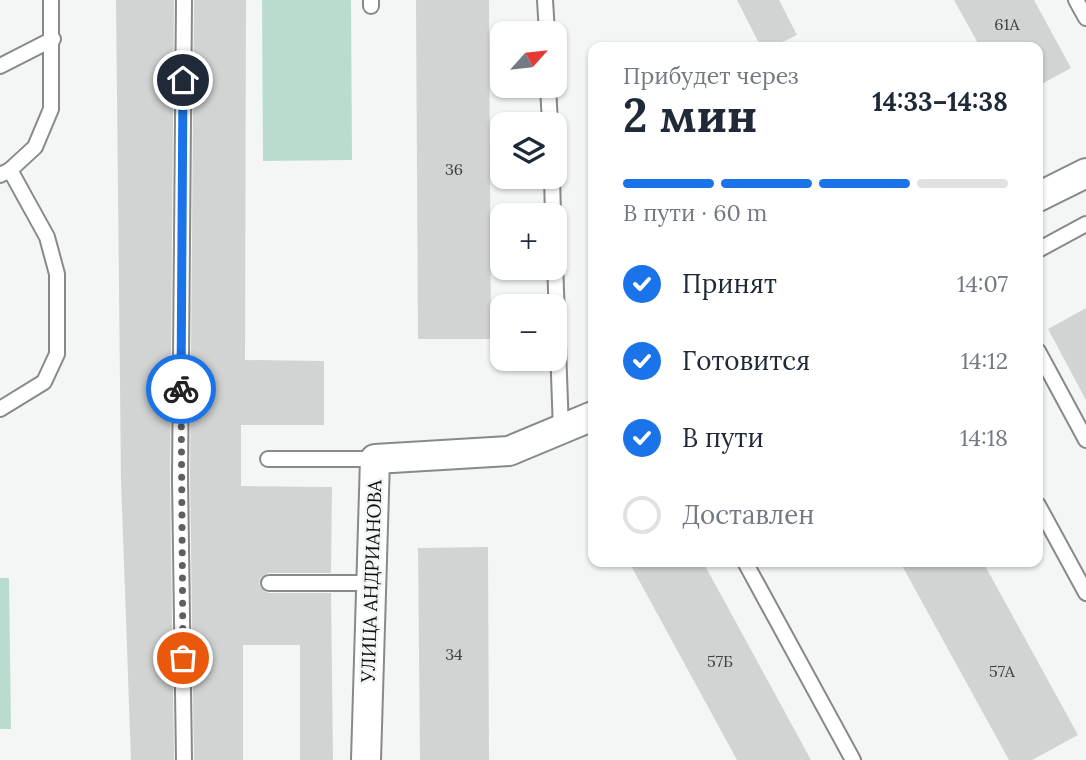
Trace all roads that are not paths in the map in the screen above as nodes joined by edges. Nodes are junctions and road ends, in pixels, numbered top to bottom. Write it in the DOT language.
graph roads {
  1 [pos="51,0"];
  2 [pos="184,0"];
  3 [pos="545,0"];
  4 [pos="1076,0"];
  5 [pos="1086,18"];
  6 [pos="546,21"];
  7 [pos="52,39"];
  8 [pos="0,65"];
  9 [pos="5,173"];
  10 [pos="1086,173"];
  11 [pos="1043,194"];
  12 [pos="1086,224"];
  13 [pos="1043,247"];
  14 [pos="556,280"];
  15 [pos="1043,360"];
  16 [pos="0,410"];
  17 [pos="588,418"];
  18 [pos="561,431"];
  19 [pos="1086,440"];
  20 [pos="268,459"];
  21 [pos="375,459"];
  22 [pos="1043,514"];
  23 [pos="748,567"];
  24 [pos="269,583"];
  25 [pos="371,583"];
  26 [pos="1086,593"];
  27 [pos="184,760"];
  28 [pos="366,760"];
  29 [pos="853,760"];
  1 -- 7 [label="lane"];
  2 -- 27 [label="lane"];
  3 -- 6 [label="lane"];
  4 -- 5 [label="lane"];
  7 -- 8 [label="lane"];
  7 -- 9 [label="lane"];
  9 -- 16 [label="lane"];
  10 -- 11 [label="street"];
  12 -- 13 [label="lane"];
  14 -- 18 [label="lane"];
  15 -- 19 [label="lane"];
  17 -- 18 [label="street, УЛИЦА АНДРИАНОВА"];
  18 -- 21 [label="street, УЛИЦА АНДРИАНОВА"];
  20 -- 21 [label="lane"];
  21 -- 25 [label="street, УЛИЦА АНДРИАНОВА"];
  22 -- 26 [label="lane"];
  23 -- 29 [label="lane"];
  24 -- 25 [label="lane"];
  25 -- 28 [label="street, УЛИЦА АНДРИАНОВА"];
}
